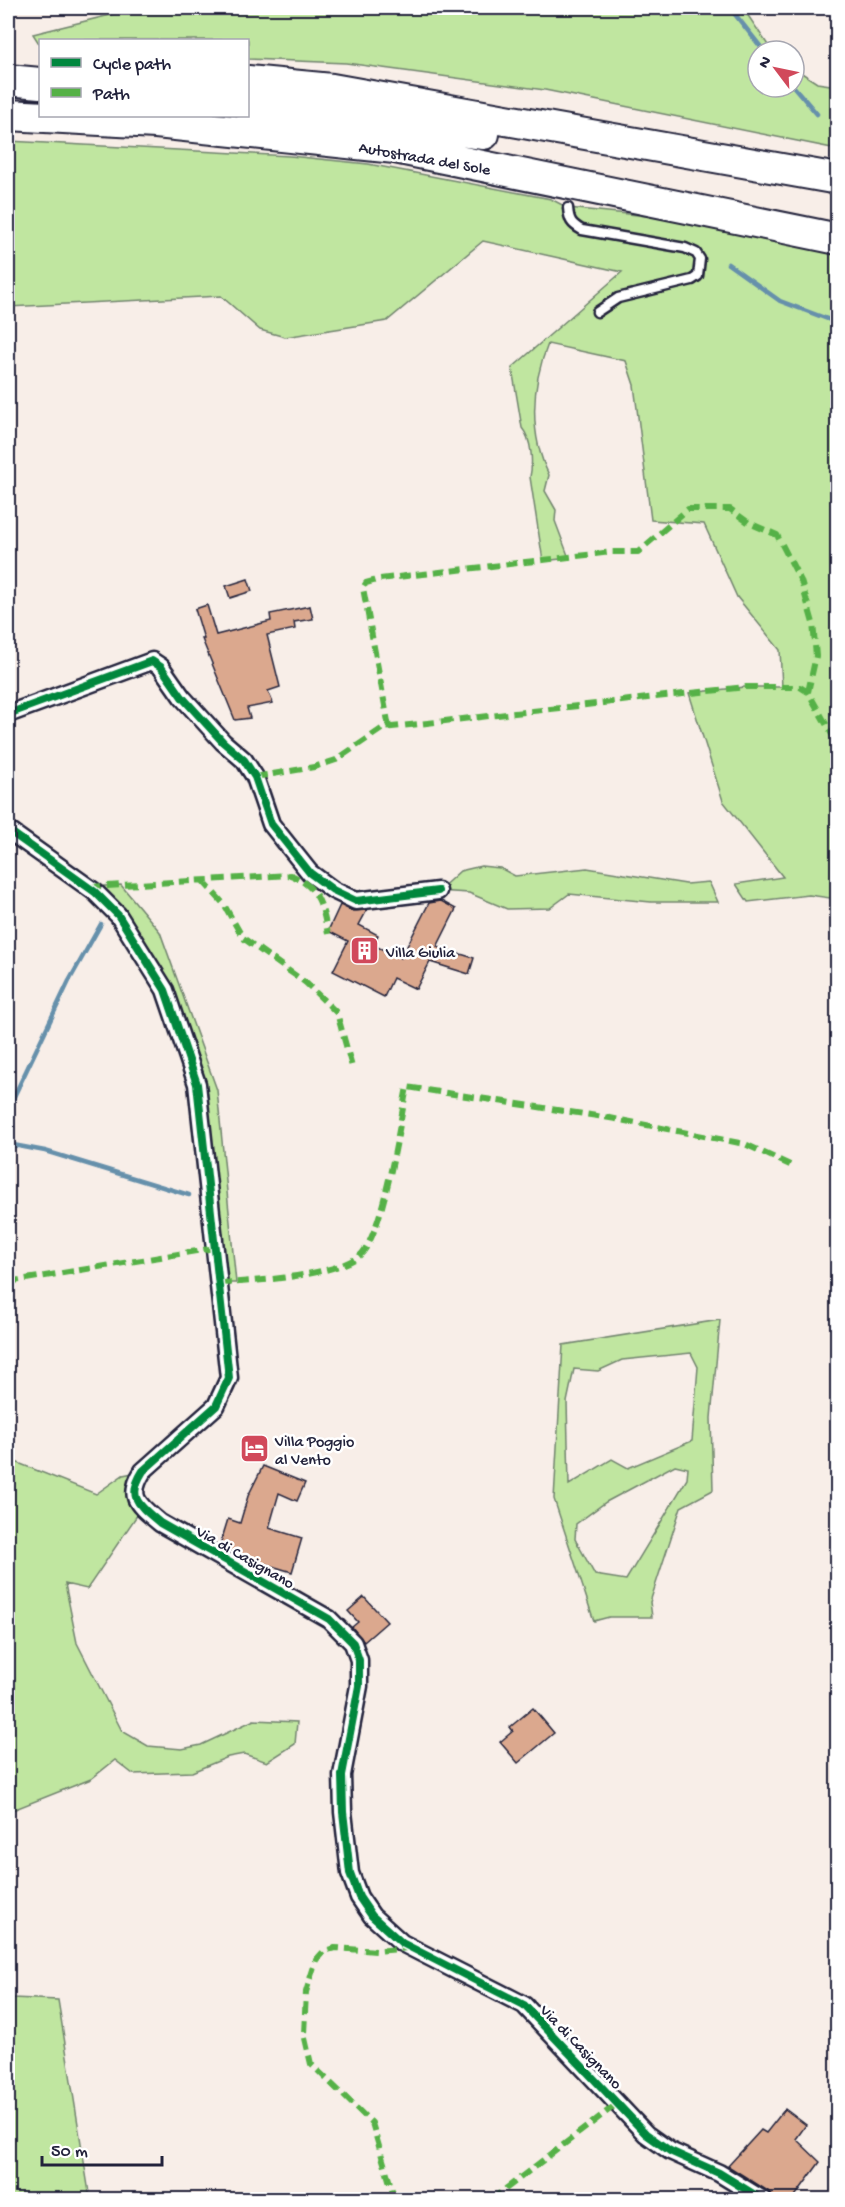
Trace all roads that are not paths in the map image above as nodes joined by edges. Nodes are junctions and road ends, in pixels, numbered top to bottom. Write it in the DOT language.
graph roads {
  1 [pos="39,78"];
  2 [pos="8,79"];
  3 [pos="249,81"];
  4 [pos="39,83"];
  5 [pos="249,104"];
  6 [pos="8,116"];
  7 [pos="837,179"];
  8 [pos="837,200"];
  9 [pos="568,208"];
  10 [pos="837,239"];
  11 [pos="597,312"];
  12 [pos="8,714"];
  13 [pos="8,830"];
  14 [pos="438,891"];
  15 [pos="763,2199"];
  1 -- 2 [label="highway"];
  2 -- 4 [label="highway"];
  3 -- 7 [label="highway"];
  5 -- 8 [label="highway, Autostrada del Sole"];
  6 -- 10 [label="highway, Autostrada del Sole"];
  9 -- 11 [label="lane"];
  12 -- 14 [label="street"];
  13 -- 15 [label="street, Via di Casignano"];
}
